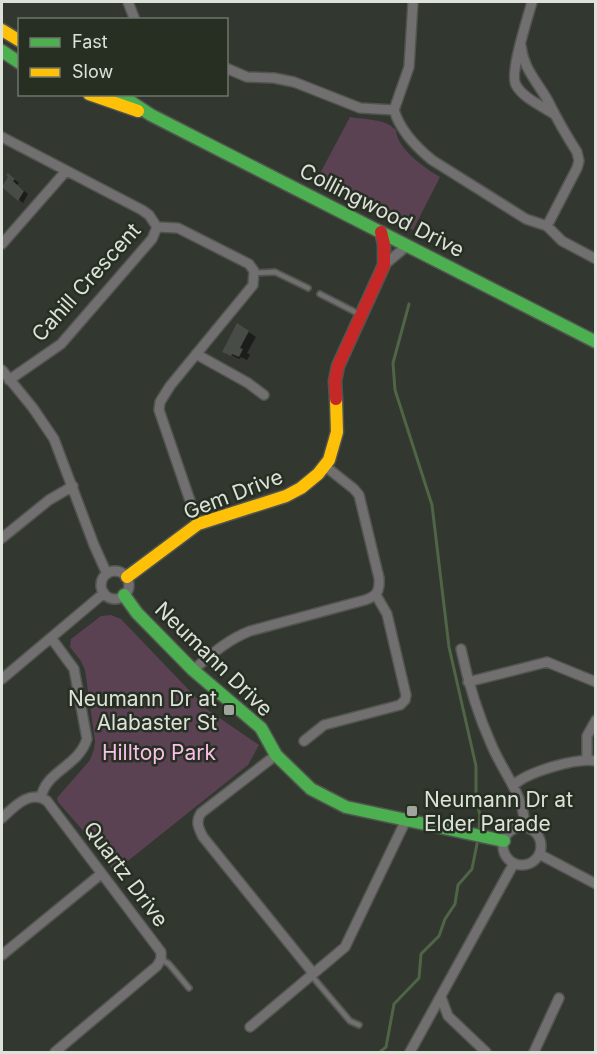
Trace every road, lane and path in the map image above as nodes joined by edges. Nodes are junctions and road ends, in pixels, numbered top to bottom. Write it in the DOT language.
graph roads {
  1 [pos="128,2"];
  2 [pos="413,2"];
  3 [pos="532,2"];
  4 [pos="134,18"];
  5 [pos="2,30"];
  6 [pos="18,40"];
  7 [pos="521,46"];
  8 [pos="2,51"];
  9 [pos="18,62"];
  10 [pos="228,69"];
  11 [pos="95,96"];
  12 [pos="122,96"];
  13 [pos="394,110"];
  14 [pos="554,114"];
  15 [pos="151,115"];
  16 [pos="2,137"];
  17 [pos="66,171"];
  18 [pos="547,226"];
  19 [pos="157,227"];
  20 [pos="381,232"];
  21 [pos="2,244"];
  22 [pos="407,246"];
  23 [pos="596,259"];
  24 [pos="384,265"];
  25 [pos="254,273"];
  26 [pos="308,288"];
  27 [pos="320,294"];
  28 [pos="361,315"];
  29 [pos="596,342"];
  30 [pos="196,354"];
  31 [pos="2,370"];
  32 [pos="9,380"];
  33 [pos="264,395"];
  34 [pos="325,466"];
  35 [pos="73,486"];
  36 [pos="198,524"];
  37 [pos="2,538"];
  38 [pos="107,574"];
  39 [pos="127,577"];
  40 [pos="104,593"];
  41 [pos="376,595"];
  42 [pos="124,596"];
  43 [pos="52,639"];
  44 [pos="461,649"];
  45 [pos="193,670"];
  46 [pos="2,679"];
  47 [pos="468,682"];
  48 [pos="596,682"];
  49 [pos="596,720"];
  50 [pos="304,741"];
  51 [pos="276,755"];
  52 [pos="591,760"];
  53 [pos="514,785"];
  54 [pos="41,797"];
  55 [pos="2,818"];
  56 [pos="406,820"];
  57 [pos="525,827"];
  58 [pos="504,841"];
  59 [pos="539,854"];
  60 [pos="514,863"];
  61 [pos="101,874"];
  62 [pos="596,884"];
  63 [pos="2,955"];
  64 [pos="161,959"];
  65 [pos="312,974"];
  66 [pos="189,988"];
  67 [pos="441,998"];
  68 [pos="559,998"];
  69 [pos="359,1025"];
  70 [pos="250,1027"];
  71 [pos="55,1053"];
  72 [pos="410,1053"];
  73 [pos="486,1053"];
  74 [pos="534,1053"];
  1 -- 4 [label="street"];
  2 -- 13 [label="street"];
  3 -- 7 [label="street"];
  5 -- 6 [label="street"];
  7 -- 14 [label="street"];
  7 -- 14 [label="street"];
  8 -- 9 [label="street"];
  10 -- 13 [label="street"];
  11 -- 15 [label="street, Collingwood Drive"];
  12 -- 15 [label="street, Collingwood Drive"];
  13 -- 18 [label="street"];
  14 -- 18 [label="street"];
  15 -- 20 [label="street, Collingwood Drive"];
  16 -- 17 [label="street, Cahill Crescent"];
  17 -- 19 [label="street, Cahill Crescent"];
  17 -- 21 [label="street"];
  18 -- 23 [label="street"];
  19 -- 25 [label="street"];
  19 -- 32 [label="street, Cahill Crescent"];
  20 -- 22 [label="street, Collingwood Drive"];
  20 -- 24 [label="street, Gem Drive"];
  22 -- 24 [label="street, Gem Drive"];
  22 -- 29 [label="street, Collingwood Drive"];
  24 -- 28 [label="street, Gem Drive"];
  25 -- 26 [label="lane"];
  25 -- 30 [label="street"];
  27 -- 28 [label="lane"];
  28 -- 34 [label="street, Gem Drive"];
  30 -- 33 [label="street"];
  30 -- 36 [label="street"];
  31 -- 32 [label="street"];
  32 -- 35 [label="street"];
  34 -- 36 [label="street, Gem Drive"];
  34 -- 41 [label="street"];
  35 -- 37 [label="street"];
  35 -- 38 [label="street"];
  36 -- 39 [label="street, Gem Drive"];
  38 -- 39 [label="street"];
  38 -- 40 [label="street"];
  39 -- 42 [label="street"];
  40 -- 42 [label="street"];
  40 -- 43 [label="street"];
  41 -- 45 [label="street"];
  41 -- 50 [label="street"];
  42 -- 45 [label="street, Neumann Drive"];
  43 -- 46 [label="street"];
  43 -- 54 [label="street"];
  44 -- 47 [label="street"];
  45 -- 51 [label="street, Neumann Drive"];
  47 -- 48 [label="street"];
  47 -- 53 [label="street"];
  49 -- 52 [label="street"];
  51 -- 56 [label="street, Neumann Drive"];
  51 -- 65 [label="street"];
  52 -- 53 [label="street"];
  53 -- 57 [label="street"];
  54 -- 55 [label="street"];
  54 -- 61 [label="street, Quartz Drive"];
  56 -- 58 [label="street, Neumann Drive"];
  56 -- 65 [label="street"];
  57 -- 58 [label="street"];
  57 -- 59 [label="street"];
  58 -- 60 [label="street"];
  59 -- 60 [label="street"];
  59 -- 62 [label="street"];
  60 -- 67 [label="street"];
  61 -- 63 [label="street"];
  61 -- 64 [label="street, Quartz Drive"];
  64 -- 66 [label="lane"];
  64 -- 71 [label="street, Quartz Drive"];
  65 -- 69 [label="lane"];
  65 -- 70 [label="street"];
  67 -- 72 [label="street"];
  67 -- 73 [label="street"];
  68 -- 74 [label="street"];
}
